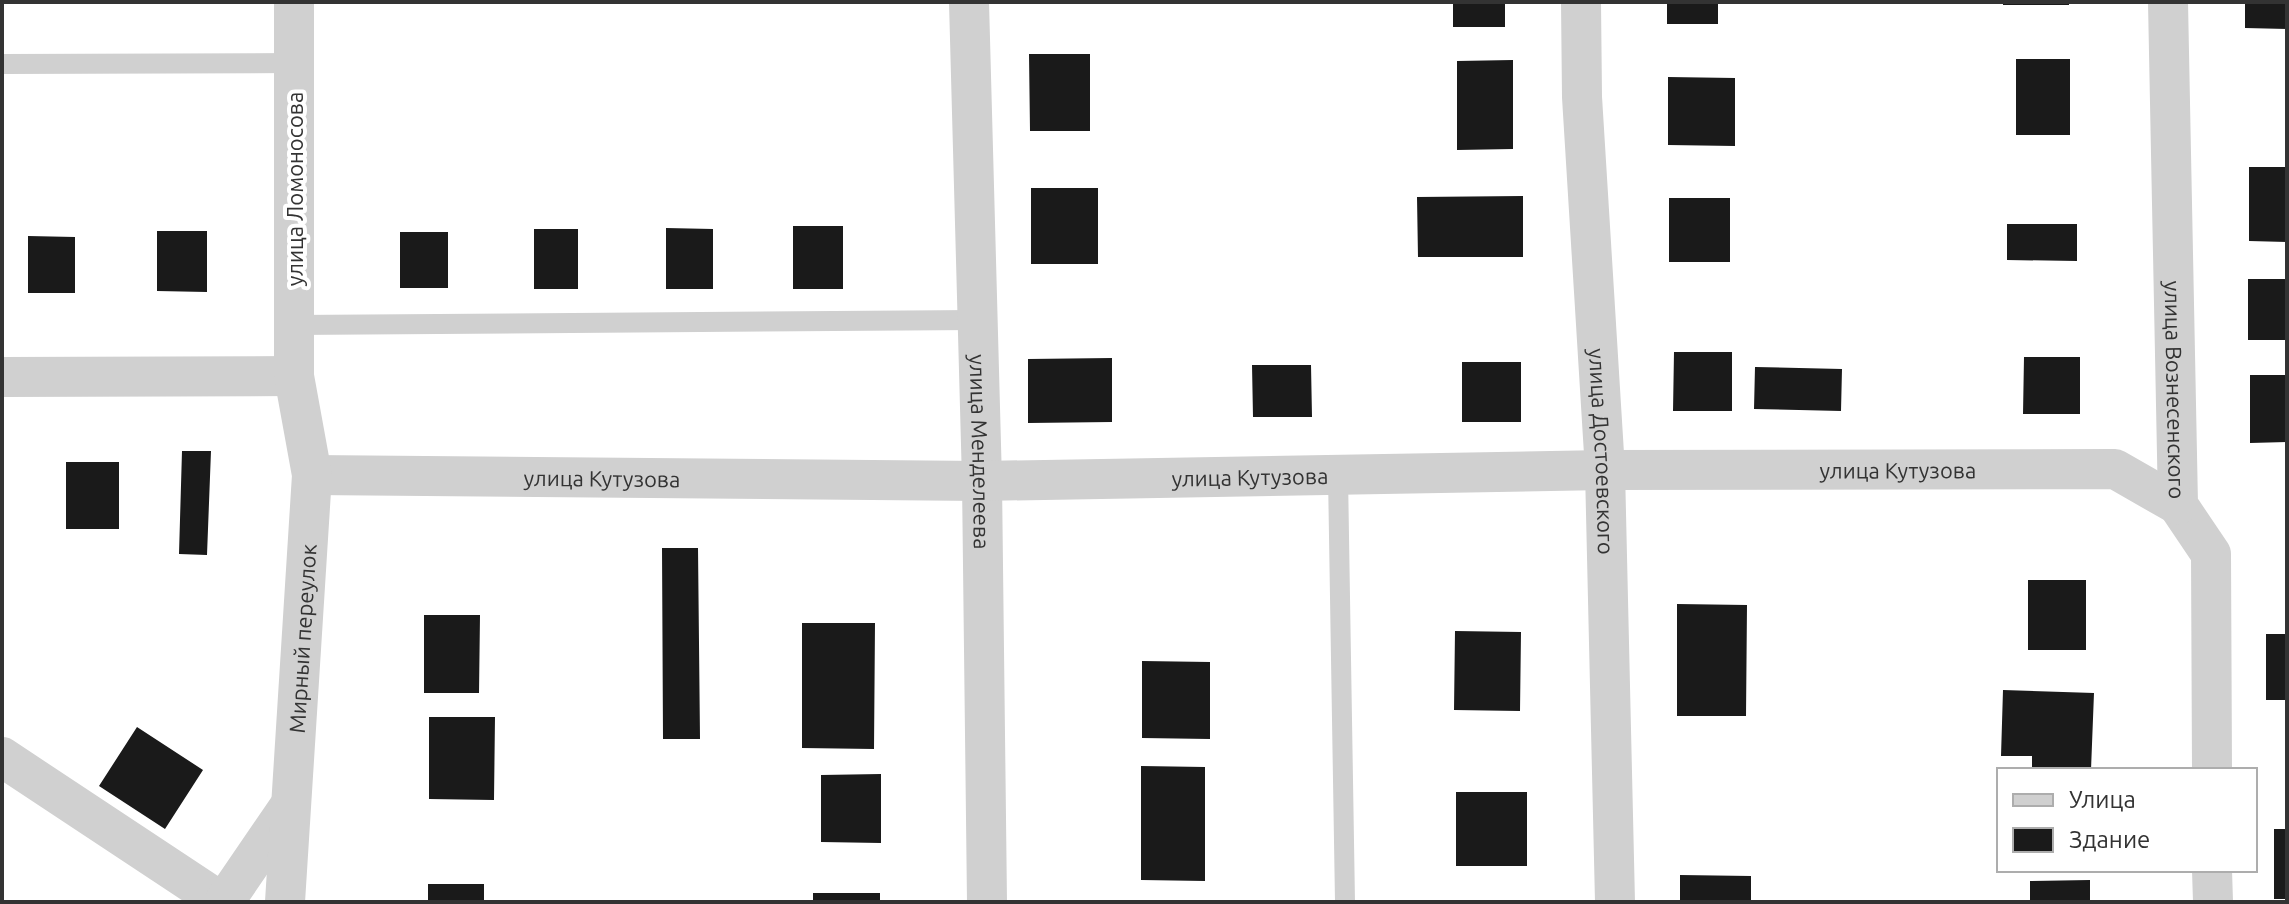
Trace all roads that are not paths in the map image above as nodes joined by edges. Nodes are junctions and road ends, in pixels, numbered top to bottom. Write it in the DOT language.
graph roads {
  1 [pos="294,2"];
  2 [pos="969,2"];
  3 [pos="1581,2"];
  4 [pos="2168,2"];
  5 [pos="294,63"];
  6 [pos="2,64"];
  7 [pos="977,320"];
  8 [pos="294,325"];
  9 [pos="294,376"];
  10 [pos="2,377"];
  11 [pos="1605,470"];
  12 [pos="312,475"];
  13 [pos="1338,475"];
  14 [pos="982,481"];
  15 [pos="2178,505"];
  16 [pos="2,757"];
  17 [pos="2212,768"];
  18 [pos="289,807"];
  19 [pos="2212,872"];
  20 [pos="223,902"];
  21 [pos="285,902"];
  22 [pos="987,902"];
  23 [pos="1345,902"];
  24 [pos="1615,902"];
  25 [pos="2213,902"];
  1 -- 5 [label="street, улица Ломоносова"];
  2 -- 7 [label="street, улица Менделеева"];
  3 -- 11 [label="street, улица Достоевского"];
  4 -- 15 [label="street, улица Вознесенского"];
  5 -- 6 [label="lane"];
  5 -- 8 [label="street, улица Ломоносова"];
  7 -- 8 [label="lane"];
  7 -- 14 [label="street, улица Менделеева"];
  8 -- 9 [label="street, улица Ломоносова"];
  9 -- 10 [label="street"];
  9 -- 12 [label="street, Мирный переулок"];
  11 -- 13 [label="street, улица Кутузова"];
  11 -- 15 [label="street, улица Кутузова"];
  11 -- 24 [label="street, улица Достоевского"];
  12 -- 14 [label="street, улица Кутузова"];
  12 -- 18 [label="street, Мирный переулок"];
  13 -- 14 [label="street, улица Кутузова"];
  13 -- 23 [label="lane"];
  14 -- 22 [label="street, улица Менделеева"];
  15 -- 17 [label="street, улица Вознесенского"];
  16 -- 20 [label="street"];
  18 -- 20 [label="street"];
  18 -- 21 [label="street, Мирный переулок"];
  19 -- 25 [label="street"];
}
